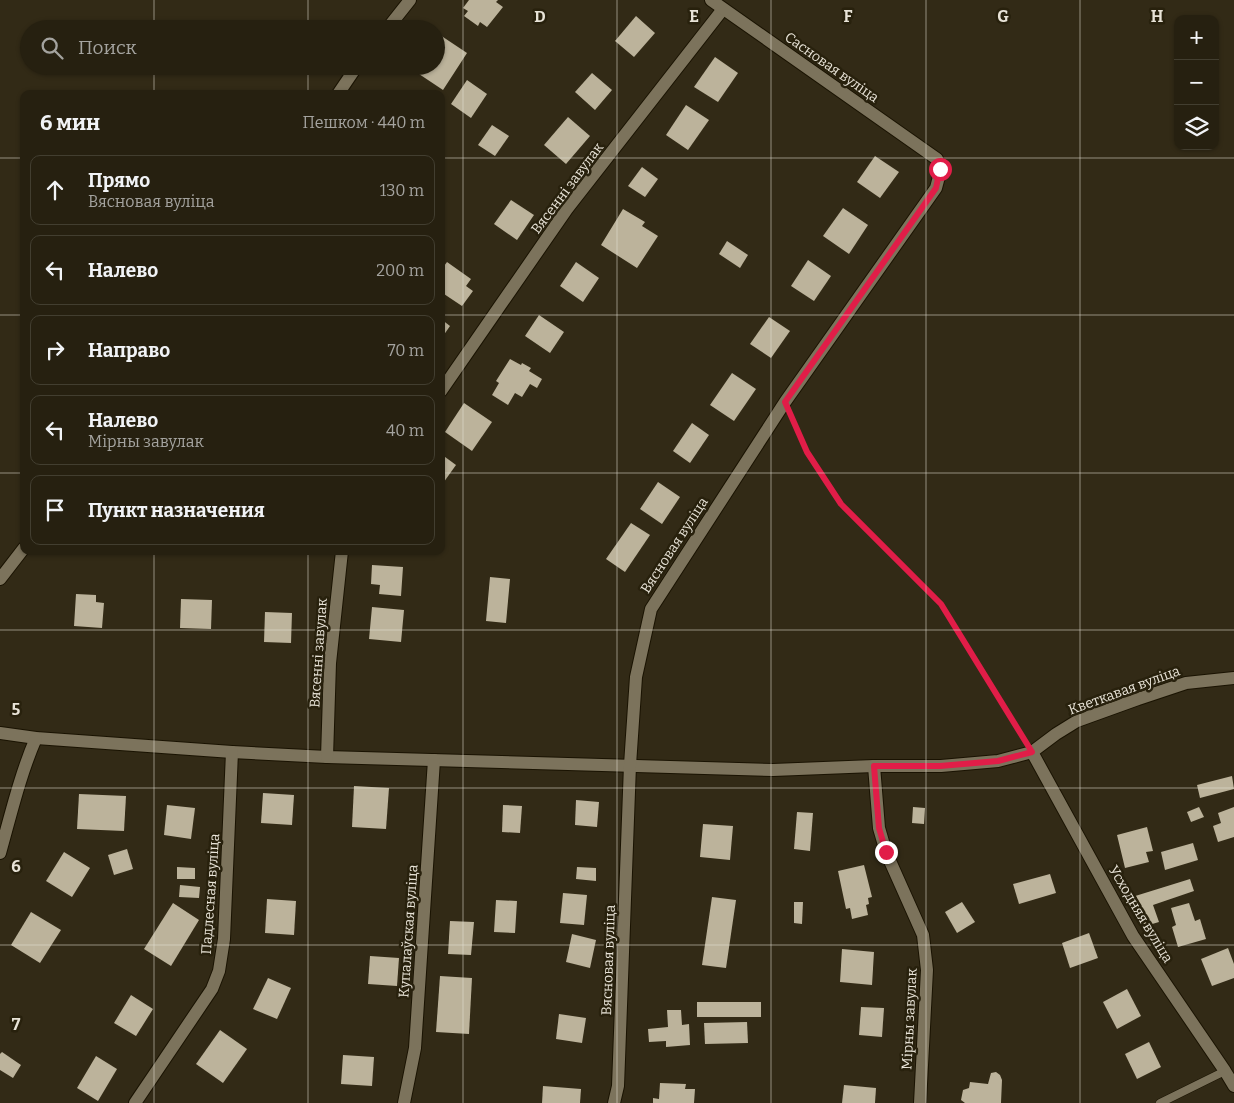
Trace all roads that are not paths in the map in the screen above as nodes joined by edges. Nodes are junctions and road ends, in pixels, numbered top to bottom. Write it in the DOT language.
graph roads {
  1 [pos="410,0"];
  2 [pos="711,0"];
  3 [pos="723,9"];
  4 [pos="394,20"];
  5 [pos="351,75"];
  6 [pos="341,90"];
  7 [pos="937,159"];
  8 [pos="445,385"];
  9 [pos="20,553"];
  10 [pos="342,555"];
  11 [pos="0,579"];
  12 [pos="1234,678"];
  13 [pos="0,733"];
  14 [pos="36,738"];
  15 [pos="232,752"];
  16 [pos="1032,752"];
  17 [pos="327,757"];
  18 [pos="434,760"];
  19 [pos="630,765"];
  20 [pos="874,766"];
  21 [pos="0,853"];
  22 [pos="1225,1071"];
  23 [pos="1234,1086"];
  24 [pos="135,1103"];
  25 [pos="404,1103"];
  26 [pos="614,1103"];
  27 [pos="920,1103"];
  28 [pos="1160,1103"];
  1 -- 4 [label="street"];
  2 -- 3 [label="street, Сасновая вуліца"];
  3 -- 7 [label="street, Сасновая вуліца"];
  3 -- 8 [label="street, Вясенні завулак"];
  5 -- 6 [label="street"];
  7 -- 19 [label="street, Вясновая вуліца"];
  9 -- 11 [label="street"];
  10 -- 17 [label="street, Вясенні завулак"];
  12 -- 16 [label="street, Кветкавая вуліца"];
  13 -- 14 [label="street"];
  14 -- 15 [label="street"];
  14 -- 21 [label="street"];
  15 -- 17 [label="street"];
  15 -- 24 [label="street, Падлесная вуліца"];
  16 -- 20 [label="street"];
  16 -- 22 [label="street, Усходняя вуліца"];
  17 -- 18 [label="street"];
  18 -- 19 [label="street"];
  18 -- 25 [label="street, Купалаўская вуліца"];
  19 -- 20 [label="street"];
  19 -- 26 [label="street, Вясновая вуліца"];
  20 -- 27 [label="street, Мірны завулак"];
  22 -- 23 [label="street, Усходняя вуліца"];
  22 -- 28 [label="lane"];
}
